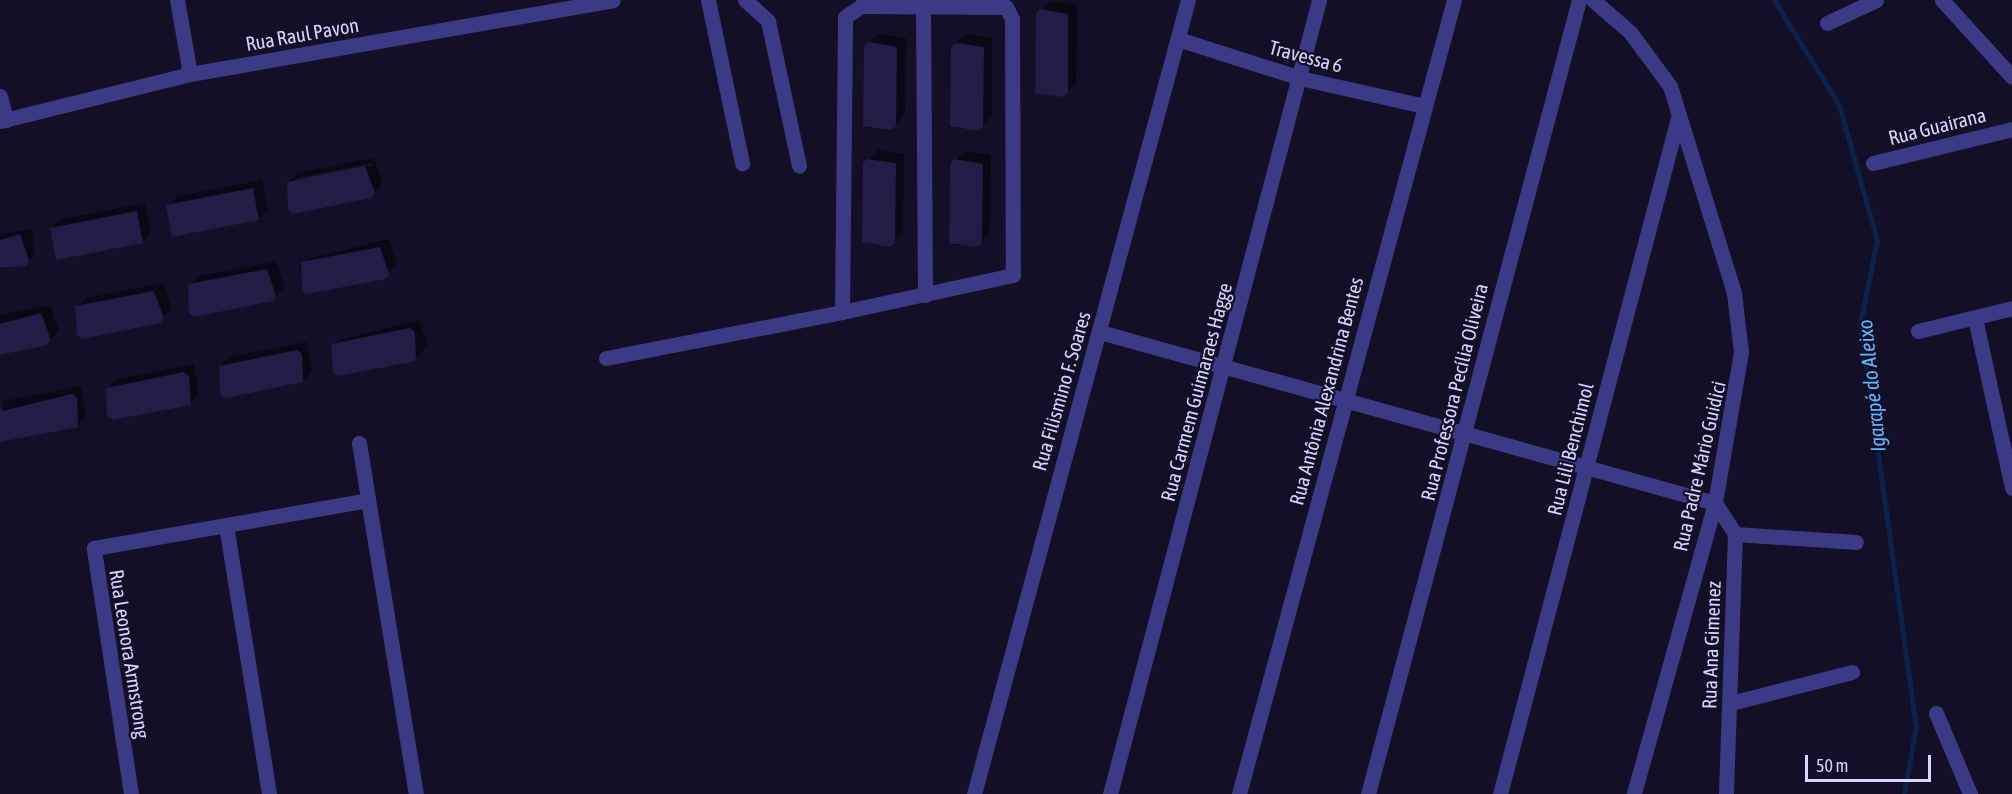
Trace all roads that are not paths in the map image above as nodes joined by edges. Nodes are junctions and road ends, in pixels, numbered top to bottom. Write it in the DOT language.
graph roads {
  1 [pos="177,0"];
  2 [pos="614,0"];
  3 [pos="708,0"];
  4 [pos="745,0"];
  5 [pos="1188,0"];
  6 [pos="1319,0"];
  7 [pos="1454,0"];
  8 [pos="1579,0"];
  9 [pos="1593,0"];
  10 [pos="1876,0"];
  11 [pos="1942,0"];
  12 [pos="923,8"];
  13 [pos="1827,23"];
  14 [pos="1178,39"];
  15 [pos="190,75"];
  16 [pos="2012,77"];
  17 [pos="1300,78"];
  18 [pos="0,96"];
  19 [pos="1424,106"];
  20 [pos="1679,114"];
  21 [pos="3,120"];
  22 [pos="2012,129"];
  23 [pos="742,163"];
  24 [pos="1873,163"];
  25 [pos="799,166"];
  26 [pos="925,295"];
  27 [pos="2012,308"];
  28 [pos="842,312"];
  29 [pos="1975,318"];
  30 [pos="1918,331"];
  31 [pos="1100,332"];
  32 [pos="606,358"];
  33 [pos="1225,369"];
  34 [pos="1345,402"];
  35 [pos="1465,434"];
  36 [pos="359,443"];
  37 [pos="1586,471"];
  38 [pos="2012,488"];
  39 [pos="368,500"];
  40 [pos="1715,503"];
  41 [pos="226,525"];
  42 [pos="1735,534"];
  43 [pos="1856,543"];
  44 [pos="1852,672"];
  45 [pos="1731,703"];
  46 [pos="1936,712"];
  47 [pos="131,794"];
  48 [pos="269,794"];
  49 [pos="416,794"];
  50 [pos="974,794"];
  51 [pos="1110,794"];
  52 [pos="1239,794"];
  53 [pos="1368,794"];
  54 [pos="1500,794"];
  55 [pos="1634,794"];
  56 [pos="1726,794"];
  57 [pos="1970,794"];
  1 -- 15 [label="street"];
  2 -- 15 [label="street, Rua Raul Pavon"];
  3 -- 23 [label="street"];
  4 -- 25 [label="street"];
  5 -- 14 [label="street, Rua Filismino F. Soares"];
  6 -- 17 [label="street, Rua Carmem Guimaraes Hagge"];
  7 -- 19 [label="street, Rua Antônia Alexandrina Bentes"];
  8 -- 35 [label="street, Rua Professora Pecília Oliveira"];
  9 -- 20 [label="street, Rua Padre Mário Guidici"];
  10 -- 13 [label="street"];
  11 -- 16 [label="street"];
  12 -- 26 [label="street"];
  12 -- 26 [label="street"];
  12 -- 28 [label="street"];
  14 -- 17 [label="street, Travessa 6"];
  14 -- 31 [label="street, Rua Filismino F. Soares"];
  15 -- 21 [label="street, Rua Raul Pavon"];
  17 -- 19 [label="street, Travessa 6"];
  17 -- 33 [label="street, Rua Carmem Guimaraes Hagge"];
  18 -- 21 [label="street"];
  19 -- 34 [label="street, Rua Antônia Alexandrina Bentes"];
  20 -- 37 [label="street, Rua Lili Benchimol"];
  20 -- 40 [label="street, Rua Padre Mário Guidici"];
  22 -- 24 [label="street, Rua Guairana"];
  26 -- 28 [label="street"];
  27 -- 29 [label="street"];
  28 -- 32 [label="street"];
  29 -- 30 [label="street"];
  29 -- 38 [label="street"];
  31 -- 33 [label="street"];
  31 -- 50 [label="street, Rua Filismino F. Soares"];
  33 -- 34 [label="street"];
  33 -- 51 [label="street, Rua Carmem Guimaraes Hagge"];
  34 -- 35 [label="street"];
  34 -- 52 [label="street, Rua Antônia Alexandrina Bentes"];
  35 -- 37 [label="street"];
  35 -- 53 [label="street, Rua Professora Pecília Oliveira"];
  36 -- 39 [label="street"];
  37 -- 40 [label="street"];
  37 -- 54 [label="street, Rua Lili Benchimol"];
  39 -- 41 [label="street, Rua Leonora Armstrong"];
  39 -- 49 [label="street"];
  40 -- 42 [label="street"];
  40 -- 55 [label="street, Rua Padre Mário Guidici"];
  41 -- 47 [label="street, Rua Leonora Armstrong"];
  41 -- 48 [label="street"];
  42 -- 43 [label="street"];
  42 -- 45 [label="street, Rua Ana Gimenez"];
  44 -- 45 [label="street"];
  45 -- 56 [label="street, Rua Ana Gimenez"];
  46 -- 57 [label="street"];
}
